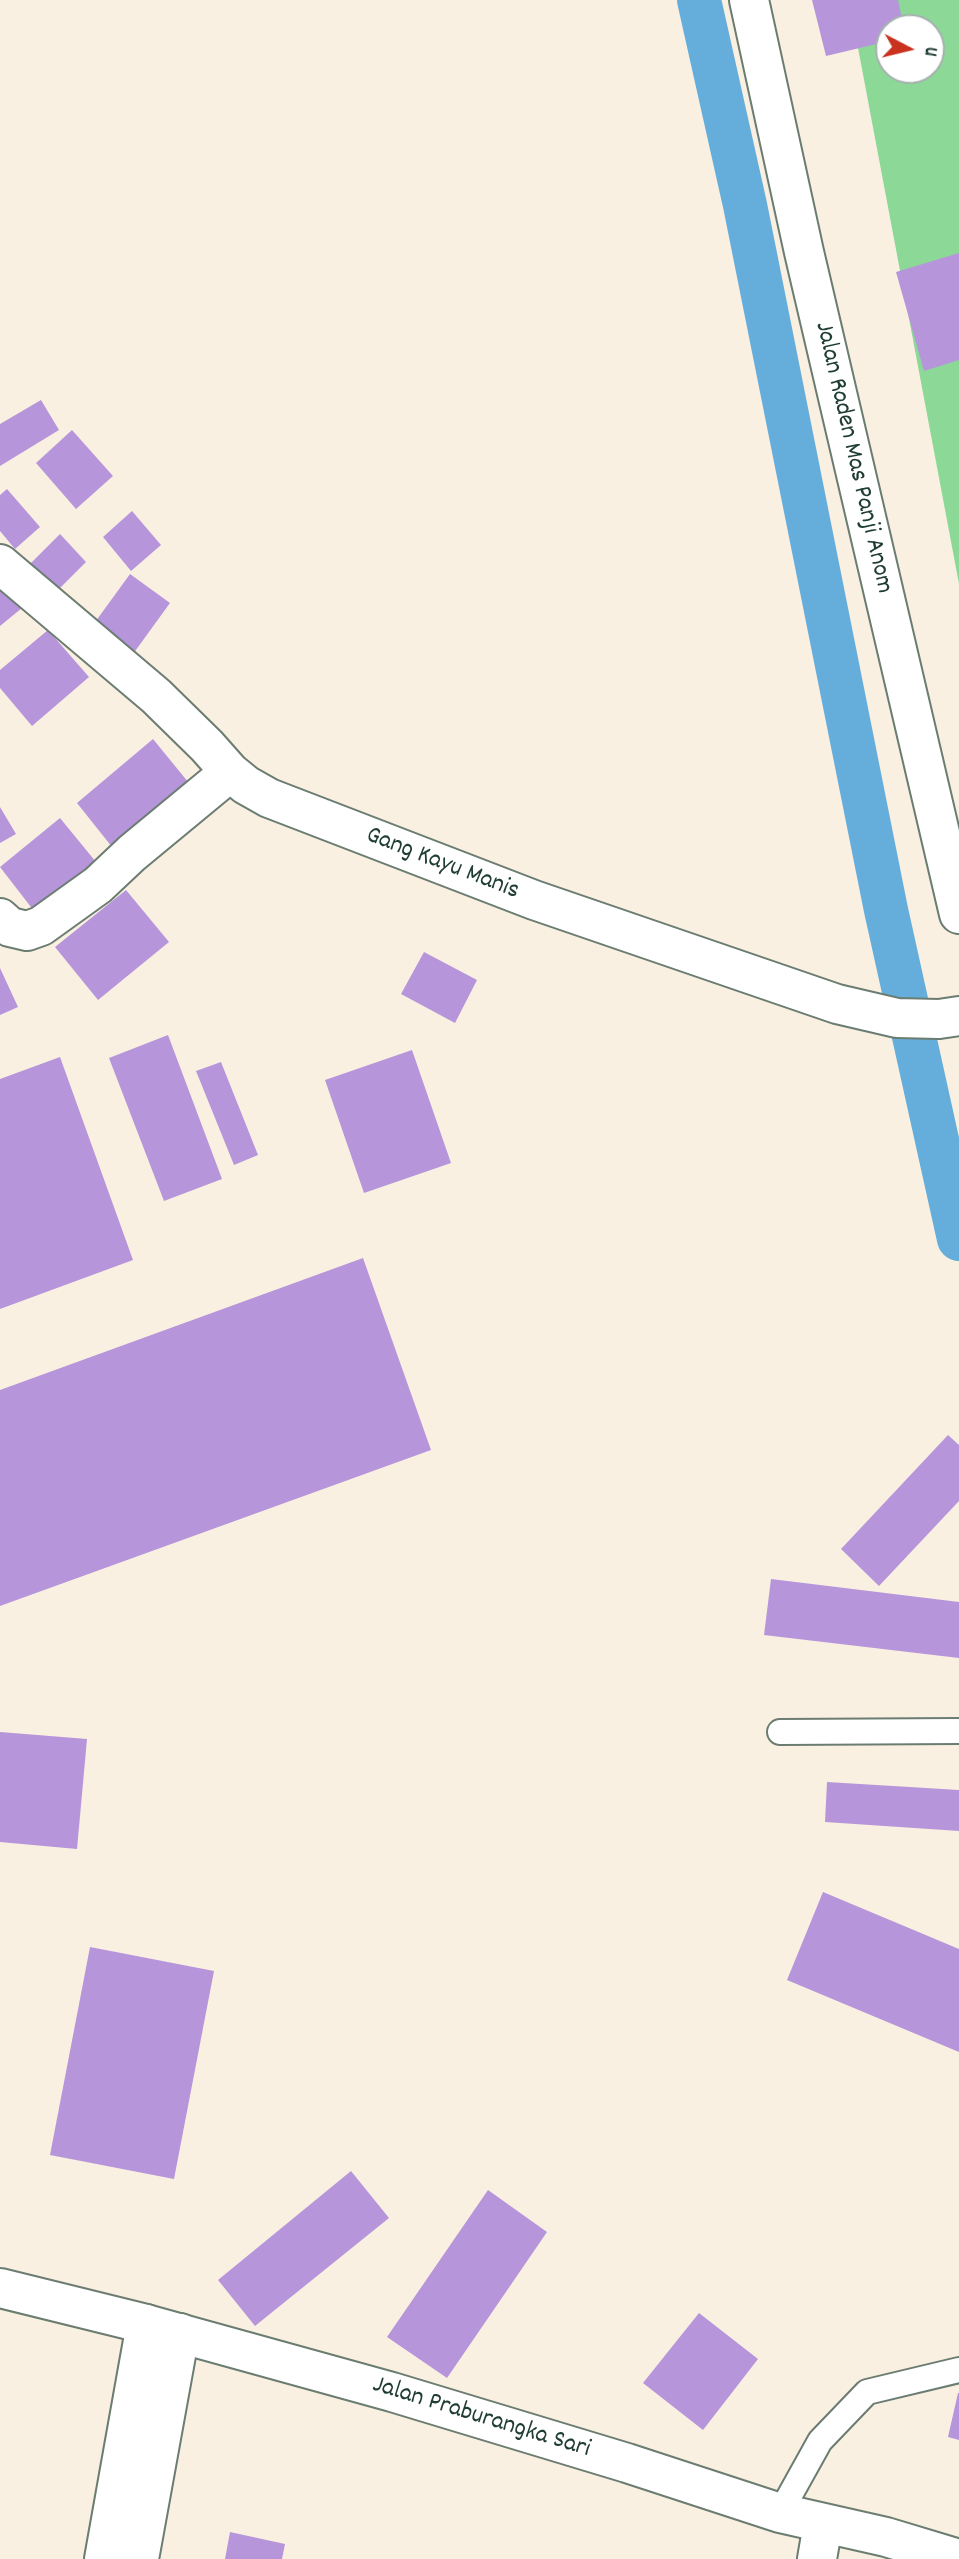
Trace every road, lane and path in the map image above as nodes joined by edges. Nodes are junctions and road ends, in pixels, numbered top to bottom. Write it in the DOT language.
graph roads {
  1 [pos="749,0"];
  2 [pos="0,564"];
  3 [pos="230,772"];
  4 [pos="959,914"];
  5 [pos="0,918"];
  6 [pos="949,1018"];
  7 [pos="959,1731"];
  8 [pos="780,1732"];
  9 [pos="0,2288"];
  10 [pos="163,2328"];
  11 [pos="959,2370"];
  12 [pos="780,2513"];
  13 [pos="820,2542"];
  14 [pos="884,2548"];
  15 [pos="104,2559"];
  16 [pos="139,2559"];
  17 [pos="959,2559"];
  1 -- 4 [label="street, Jalan Raden Mas Panji Anom"];
  2 -- 3 [label="street, Gang Kayu Manis"];
  3 -- 5 [label="street"];
  3 -- 6 [label="street, Gang Kayu Manis"];
  7 -- 8 [label="lane"];
  9 -- 10 [label="street, Jalan Praburangka Sari"];
  10 -- 12 [label="street, Jalan Praburangka Sari"];
  10 -- 15 [label="street"];
  10 -- 16 [label="street"];
  11 -- 12 [label="lane"];
  12 -- 13 [label="street, Jalan Praburangka Sari"];
  13 -- 14 [label="street, Jalan Praburangka Sari"];
  14 -- 17 [label="street, Jalan Praburangka Sari"];
}
